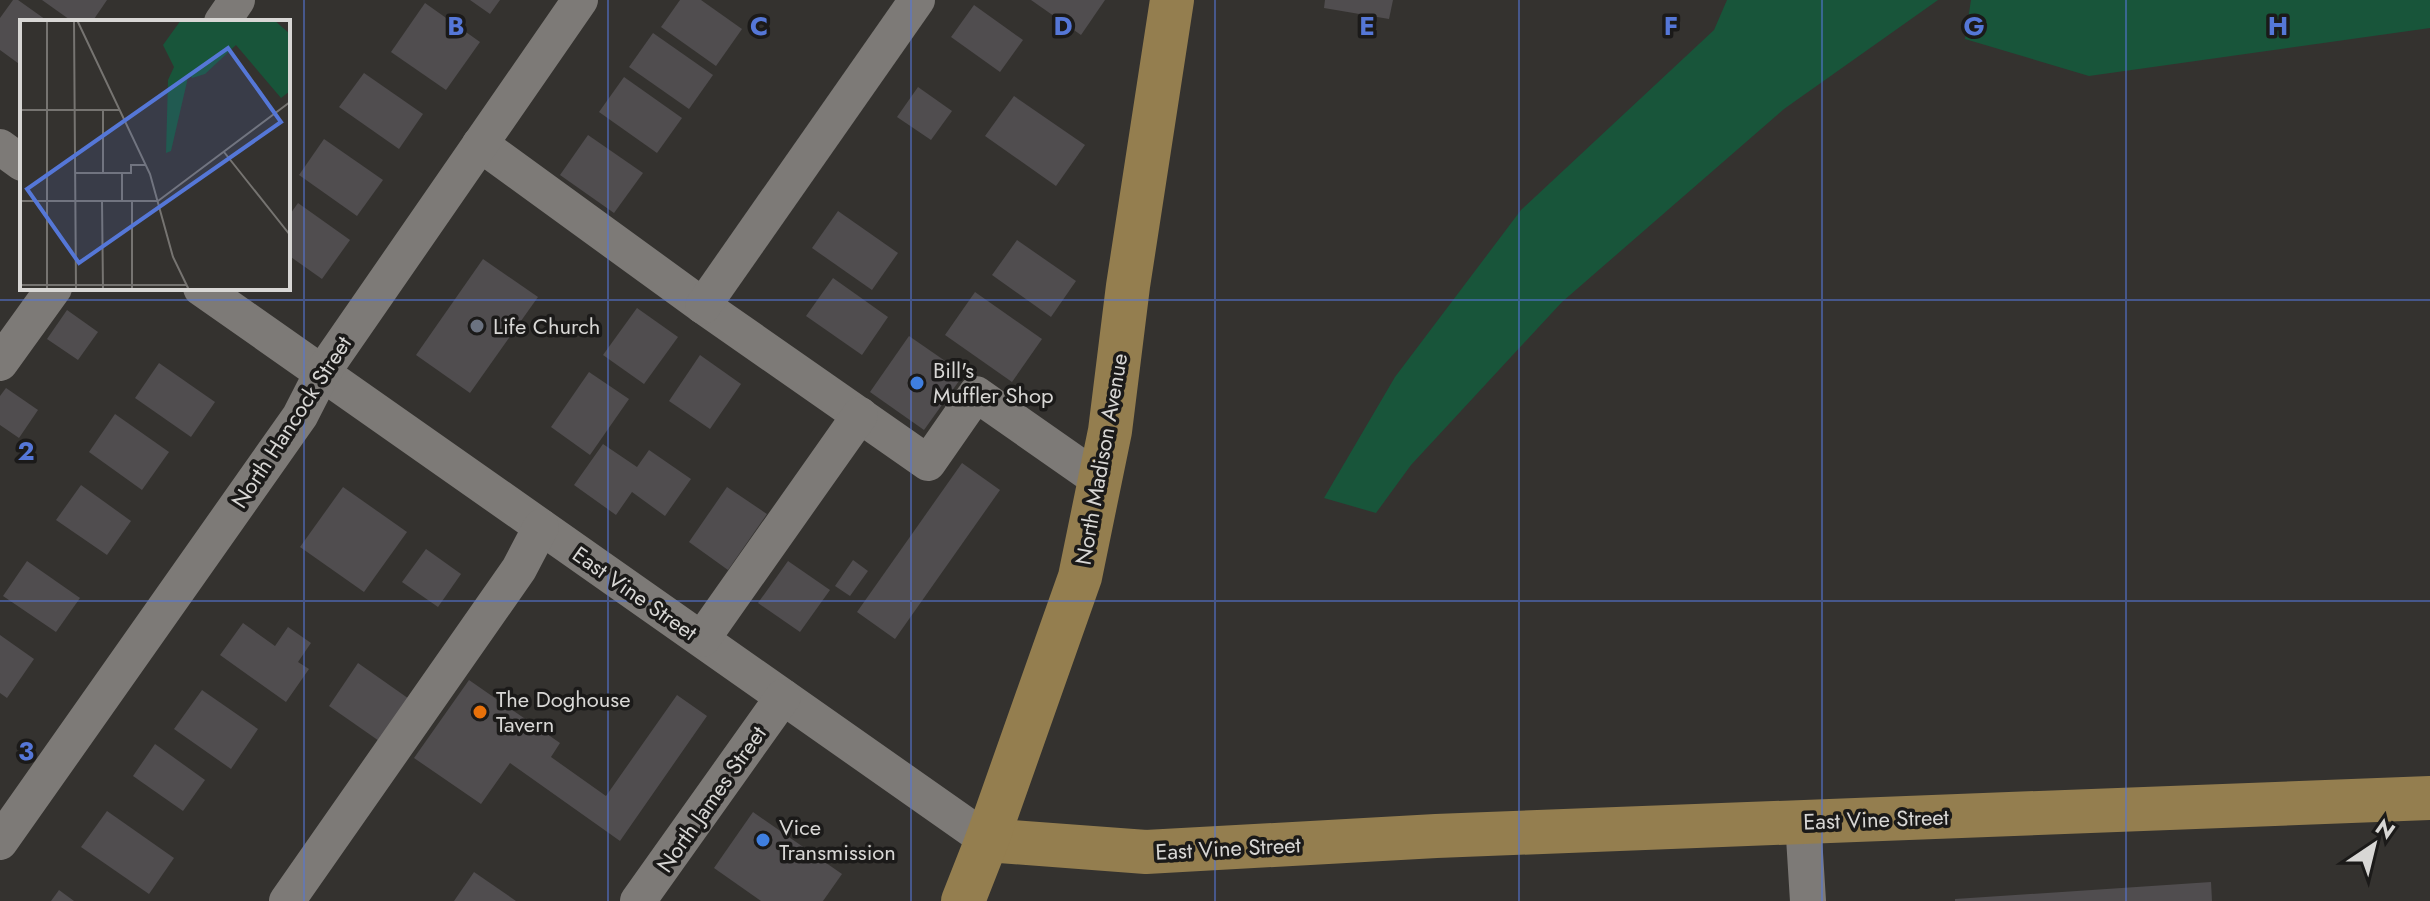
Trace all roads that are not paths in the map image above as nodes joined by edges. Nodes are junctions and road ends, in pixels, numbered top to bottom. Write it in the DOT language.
graph roads {
  1 [pos="237,0"];
  2 [pos="580,0"];
  3 [pos="917,0"];
  4 [pos="1172,0"];
  5 [pos="223,20"];
  6 [pos="480,144"];
  7 [pos="0,147"];
  8 [pos="20,162"];
  9 [pos="53,290"];
  10 [pos="204,290"];
  11 [pos="703,306"];
  12 [pos="0,363"];
  13 [pos="322,373"];
  14 [pos="860,415"];
  15 [pos="1099,480"];
  16 [pos="541,527"];
  17 [pos="702,639"];
  18 [pos="783,697"];
  19 [pos="2430,798"];
  20 [pos="1803,821"];
  21 [pos="987,840"];
  22 [pos="0,842"];
  23 [pos="287,901"];
  24 [pos="638,901"];
  25 [pos="963,901"];
  26 [pos="1808,901"];
  1 -- 5 [label="street"];
  2 -- 6 [label="street, North Hancock Street"];
  3 -- 11 [label="street"];
  4 -- 15 [label="main road, North Madison Avenue"];
  6 -- 11 [label="street"];
  6 -- 13 [label="street, North Hancock Street"];
  7 -- 8 [label="street"];
  9 -- 12 [label="street"];
  10 -- 13 [label="street, East Vine Street"];
  11 -- 14 [label="street"];
  13 -- 16 [label="street, East Vine Street"];
  13 -- 22 [label="street, North Hancock Street"];
  14 -- 15 [label="street"];
  14 -- 17 [label="street"];
  15 -- 21 [label="main road, North Madison Avenue"];
  16 -- 17 [label="street, East Vine Street"];
  16 -- 23 [label="street"];
  17 -- 18 [label="street, East Vine Street"];
  18 -- 21 [label="street, East Vine Street"];
  18 -- 24 [label="street, North James Street"];
  19 -- 20 [label="main road, East Vine Street"];
  20 -- 21 [label="main road, East Vine Street"];
  20 -- 26 [label="street"];
  21 -- 25 [label="main road, North Madison Avenue"];
}
